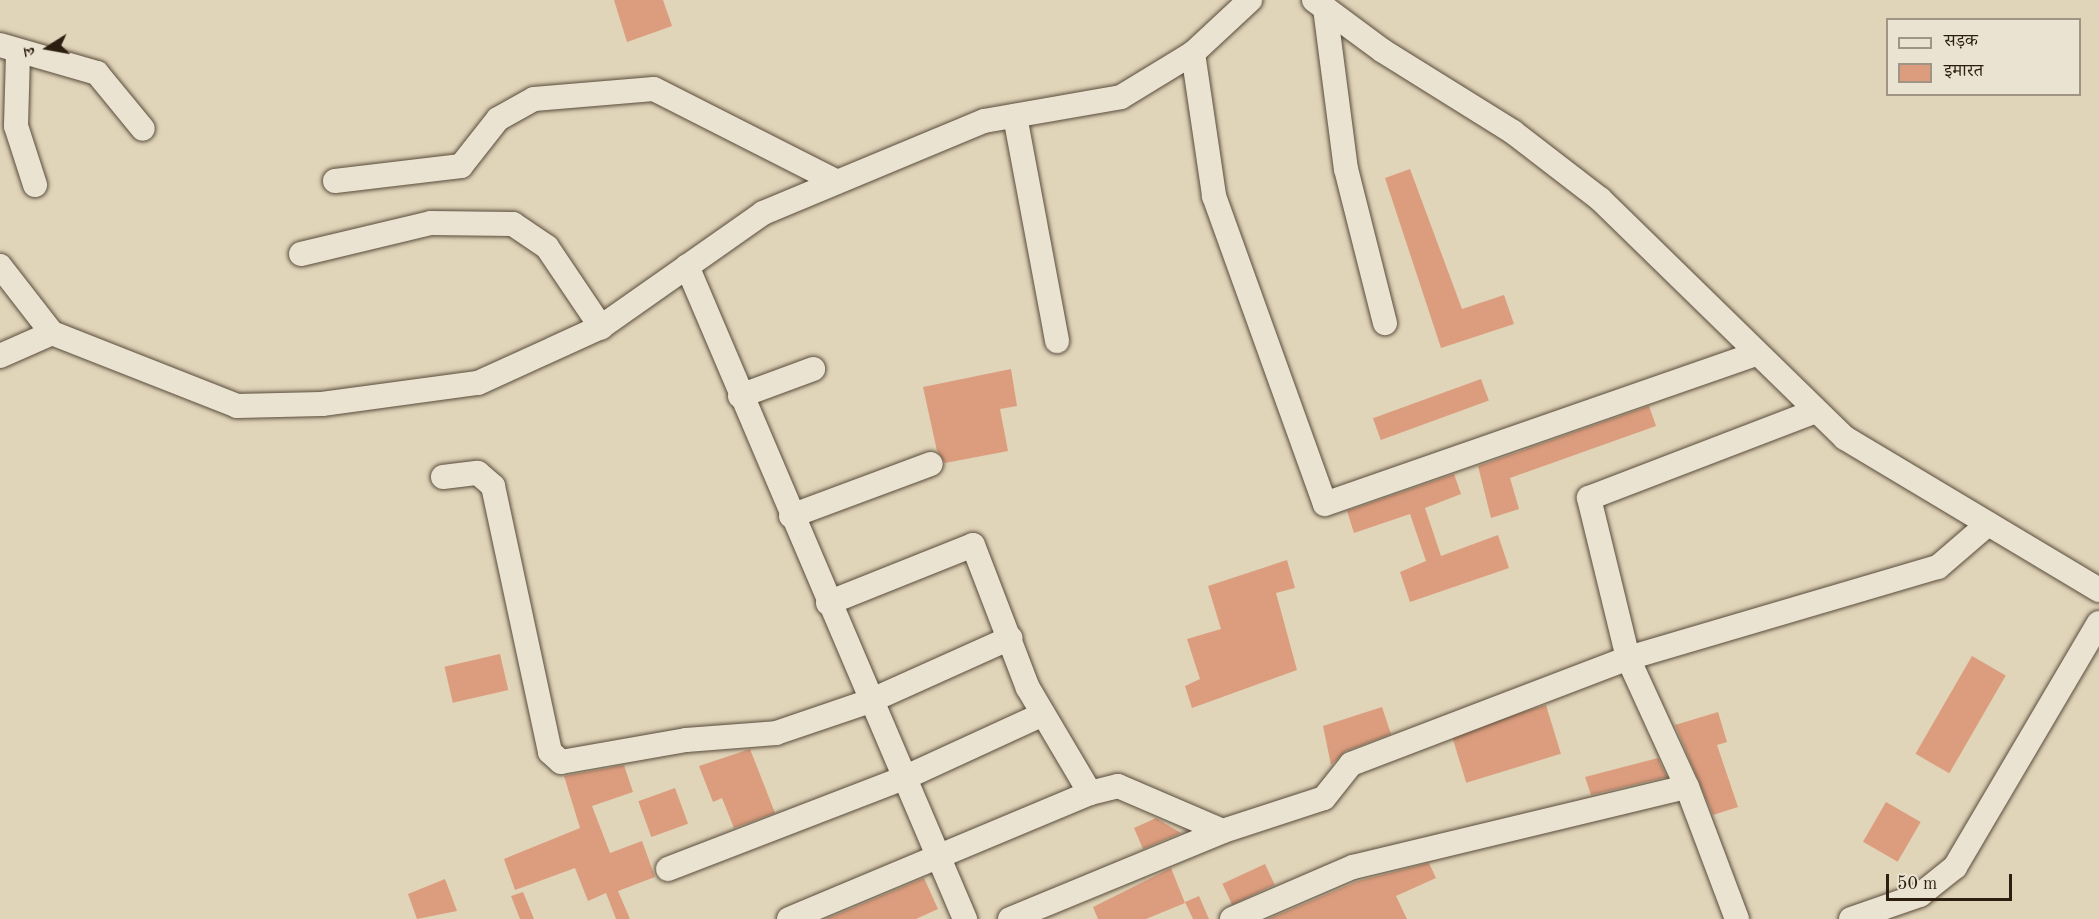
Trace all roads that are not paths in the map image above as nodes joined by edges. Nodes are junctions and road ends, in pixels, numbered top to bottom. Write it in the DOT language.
graph roads {
  1 [pos="1250,0"];
  2 [pos="1319,4"];
  3 [pos="9,50"];
  4 [pos="1193,53"];
  5 [pos="1015,116"];
  6 [pos="143,129"];
  7 [pos="334,181"];
  8 [pos="837,182"];
  9 [pos="35,185"];
  10 [pos="301,254"];
  11 [pos="0,266"];
  12 [pos="687,266"];
  13 [pos="1385,323"];
  14 [pos="601,327"];
  15 [pos="52,333"];
  16 [pos="1057,341"];
  17 [pos="1755,354"];
  18 [pos="0,356"];
  19 [pos="813,369"];
  20 [pos="740,396"];
  21 [pos="1813,412"];
  22 [pos="931,464"];
  23 [pos="443,477"];
  24 [pos="791,516"];
  25 [pos="1988,524"];
  26 [pos="2099,590"];
  27 [pos="828,603"];
  28 [pos="2099,623"];
  29 [pos="1010,638"];
  30 [pos="1628,658"];
  31 [pos="870,701"];
  32 [pos="1043,714"];
  33 [pos="904,778"];
  34 [pos="1687,787"];
  35 [pos="1090,793"];
  36 [pos="1223,831"];
  37 [pos="938,858"];
  38 [pos="668,870"];
  39 [pos="789,919"];
  40 [pos="964,919"];
  41 [pos="1010,919"];
  42 [pos="1232,919"];
  43 [pos="1737,919"];
  44 [pos="1851,919"];
  1 -- 4 [label="street"];
  2 -- 13 [label="street"];
  2 -- 17 [label="street"];
  3 -- 6 [label="street"];
  3 -- 9 [label="street"];
  4 -- 5 [label="street"];
  4 -- 17 [label="street"];
  5 -- 8 [label="street"];
  5 -- 16 [label="street"];
  7 -- 8 [label="street"];
  8 -- 12 [label="street"];
  10 -- 14 [label="street"];
  11 -- 15 [label="street"];
  12 -- 14 [label="street"];
  12 -- 20 [label="street"];
  14 -- 15 [label="street"];
  15 -- 18 [label="street"];
  17 -- 21 [label="street"];
  19 -- 20 [label="street"];
  20 -- 24 [label="street"];
  21 -- 25 [label="street"];
  21 -- 30 [label="street"];
  22 -- 24 [label="street"];
  23 -- 31 [label="street"];
  24 -- 27 [label="street"];
  25 -- 26 [label="street"];
  25 -- 30 [label="street"];
  27 -- 29 [label="street"];
  27 -- 31 [label="street"];
  28 -- 44 [label="street"];
  29 -- 31 [label="street"];
  29 -- 32 [label="street"];
  30 -- 34 [label="street"];
  30 -- 36 [label="street"];
  31 -- 33 [label="street"];
  32 -- 33 [label="street"];
  32 -- 35 [label="street"];
  33 -- 37 [label="street"];
  33 -- 38 [label="street"];
  34 -- 42 [label="street"];
  34 -- 43 [label="street"];
  35 -- 36 [label="street"];
  35 -- 37 [label="street"];
  36 -- 41 [label="street"];
  37 -- 39 [label="street"];
  37 -- 40 [label="street"];
}
